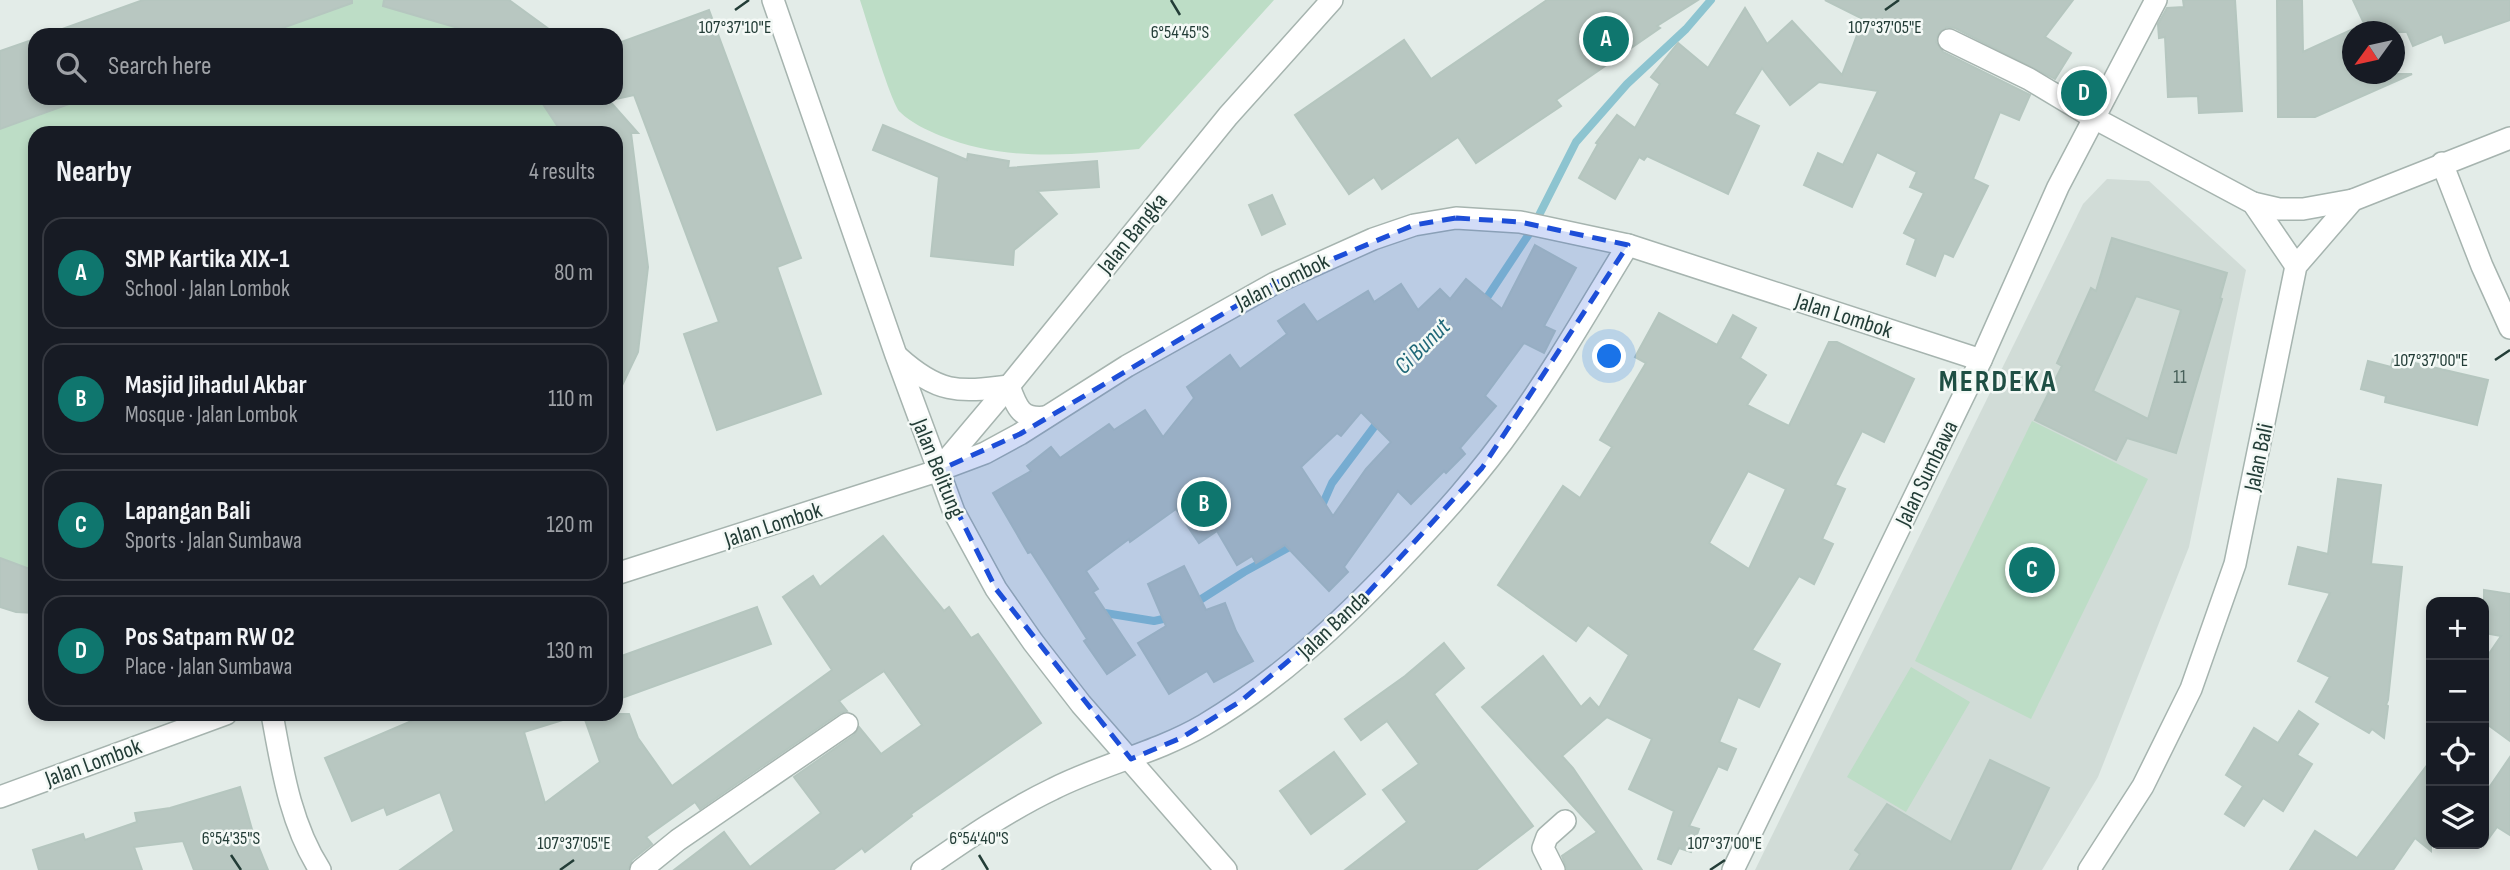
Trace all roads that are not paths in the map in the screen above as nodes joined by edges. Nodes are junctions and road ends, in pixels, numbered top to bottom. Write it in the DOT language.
graph roads {
  1 [pos="773,0"];
  2 [pos="1332,0"];
  3 [pos="2156,0"];
  4 [pos="1949,40"];
  5 [pos="2094,118"];
  6 [pos="2510,138"];
  7 [pos="2442,163"];
  8 [pos="2353,200"];
  9 [pos="2253,203"];
  10 [pos="1628,245"];
  11 [pos="2296,267"];
  12 [pos="2510,328"];
  13 [pos="896,355"];
  14 [pos="1981,360"];
  15 [pos="1009,386"];
  16 [pos="1046,417"];
  17 [pos="937,471"];
  18 [pos="623,572"];
  19 [pos="207,721"];
  20 [pos="273,721"];
  21 [pos="847,724"];
  22 [pos="1131,759"];
  23 [pos="0,797"];
  24 [pos="1564,821"];
  25 [pos="320,870"];
  26 [pos="641,870"];
  27 [pos="922,870"];
  28 [pos="1226,870"];
  29 [pos="1554,870"];
  30 [pos="1733,870"];
  31 [pos="2089,870"];
  1 -- 13 [label="street, Jalan Belitung"];
  2 -- 15 [label="street, Jalan Bangka"];
  3 -- 5 [label="street, Jalan Sumbawa"];
  4 -- 5 [label="street"];
  5 -- 9 [label="street"];
  5 -- 14 [label="street, Jalan Sumbawa"];
  6 -- 7 [label="street, Jalan Bali"];
  7 -- 8 [label="street, Jalan Bali"];
  7 -- 12 [label="street"];
  8 -- 9 [label="street"];
  8 -- 11 [label="street, Jalan Bali"];
  9 -- 11 [label="street"];
  10 -- 14 [label="street, Jalan Lombok"];
  10 -- 16 [label="street, Jalan Lombok"];
  10 -- 22 [label="street, Jalan Banda"];
  11 -- 31 [label="street, Jalan Bali"];
  13 -- 15 [label="street"];
  13 -- 17 [label="street, Jalan Belitung"];
  14 -- 30 [label="street, Jalan Sumbawa"];
  15 -- 16 [label="street"];
  15 -- 17 [label="street, Jalan Bangka"];
  16 -- 17 [label="street, Jalan Lombok"];
  17 -- 18 [label="street, Jalan Lombok"];
  17 -- 22 [label="street, Jalan Belitung"];
  19 -- 23 [label="street, Jalan Lombok"];
  20 -- 25 [label="street"];
  21 -- 26 [label="street"];
  22 -- 27 [label="street, Jalan Banda"];
  22 -- 28 [label="street, Jalan Belitung"];
  24 -- 29 [label="street"];
}
